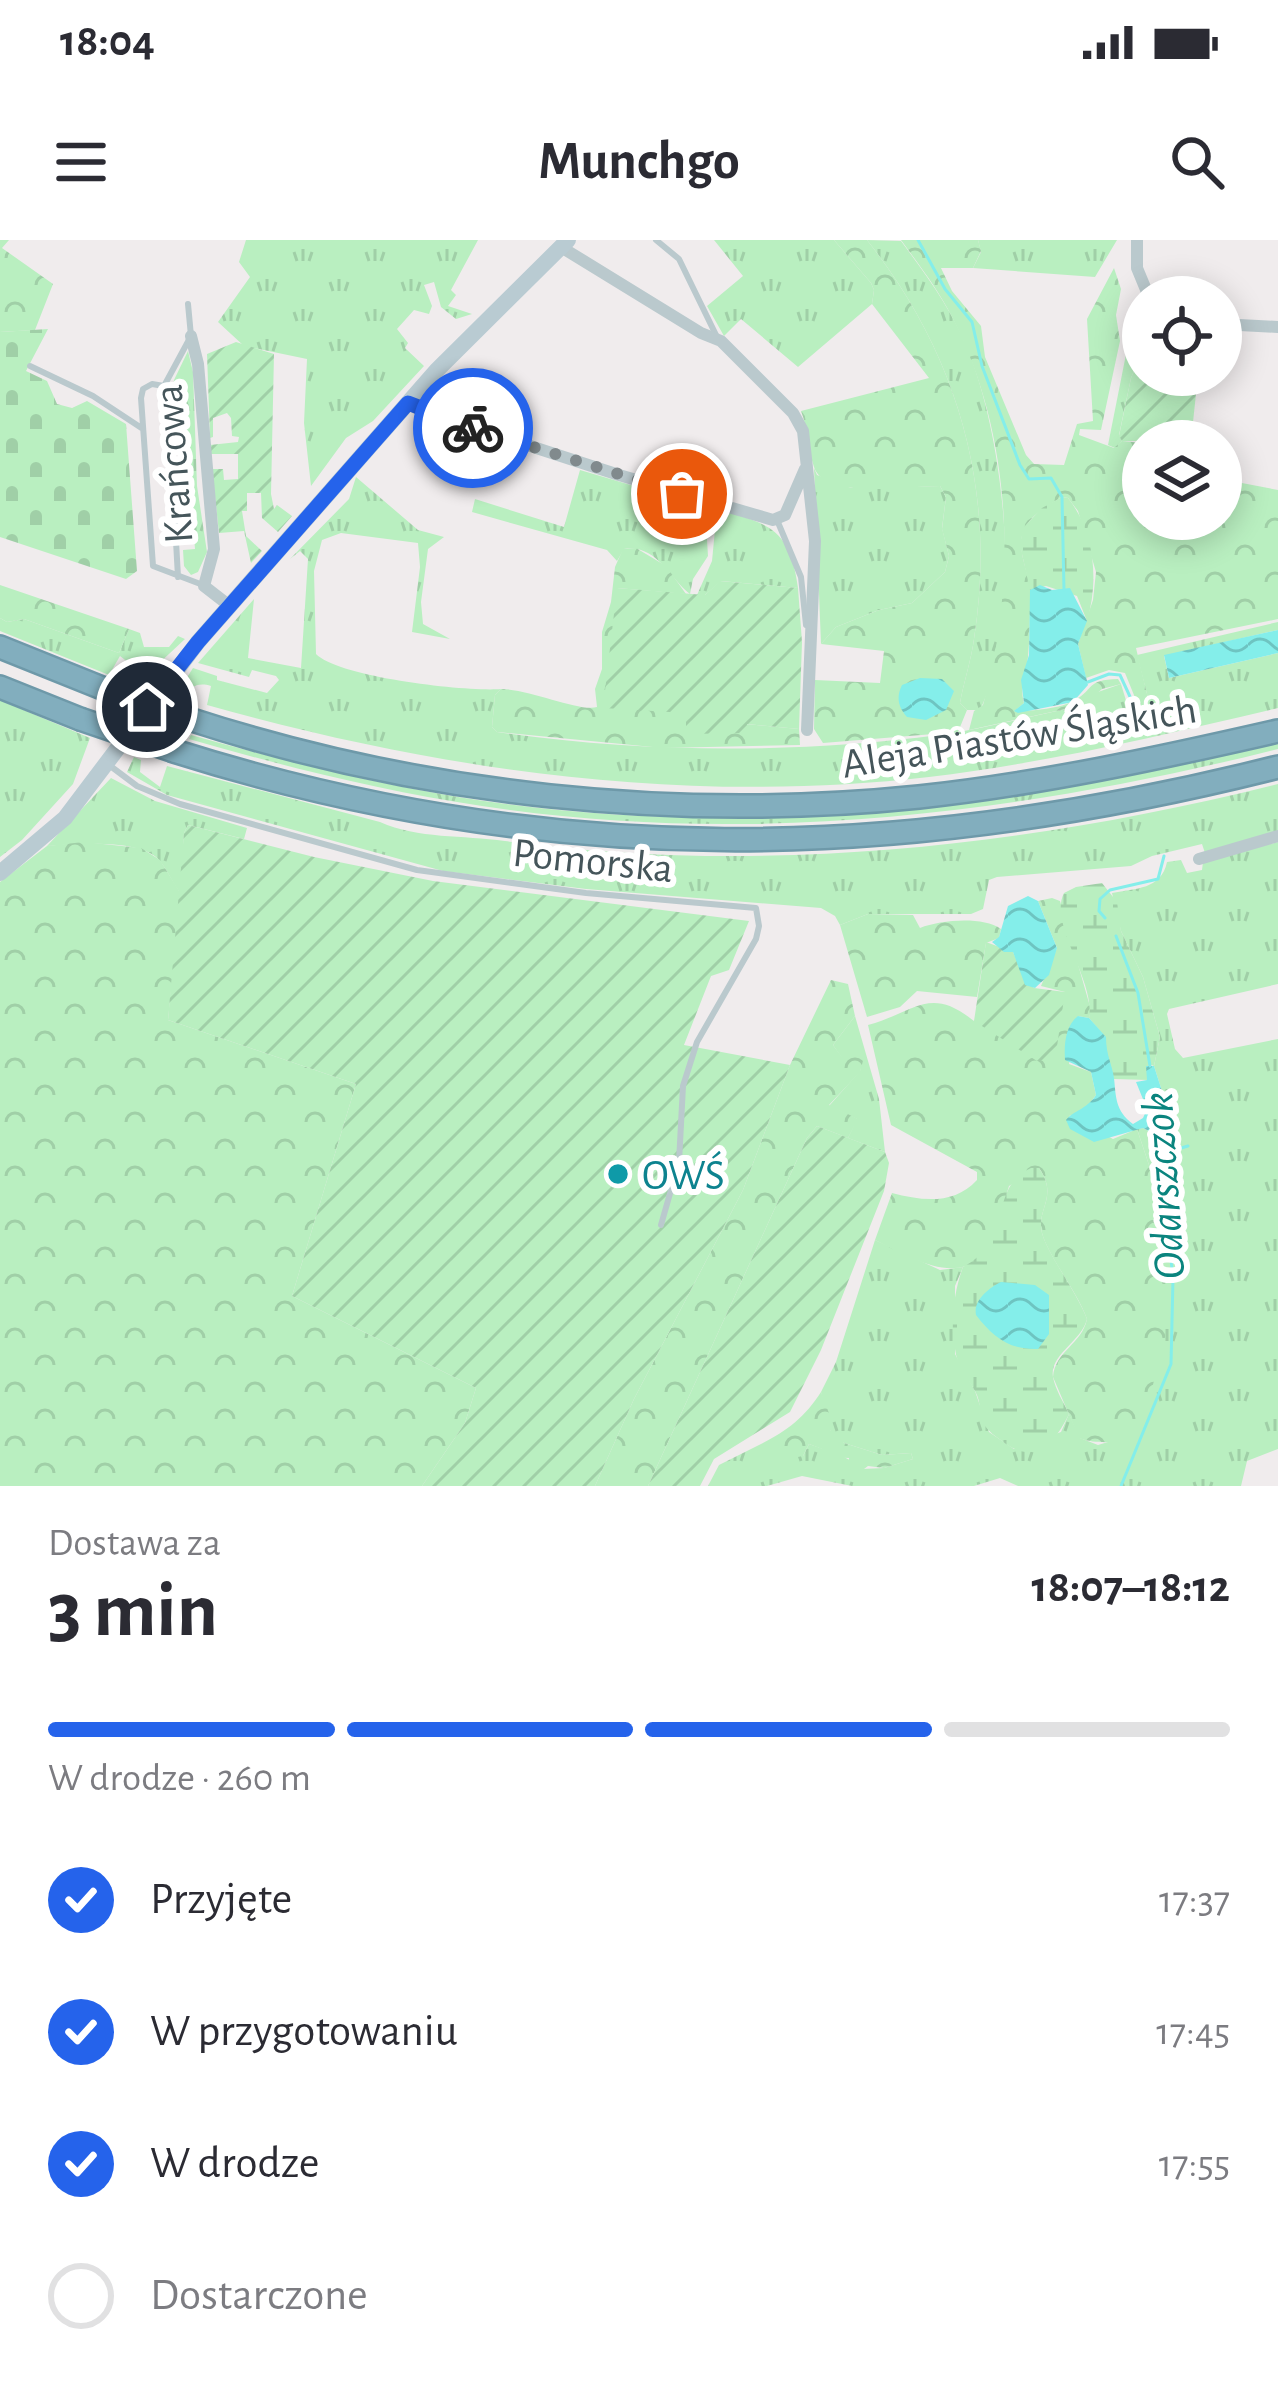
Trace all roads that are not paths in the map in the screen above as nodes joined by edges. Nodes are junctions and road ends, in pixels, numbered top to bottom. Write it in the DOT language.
graph roads {
  1 [pos="656,240"];
  2 [pos="1137,240"];
  3 [pos="564,244"];
  4 [pos="1140,276"];
  5 [pos="188,304"];
  6 [pos="1242,325"];
  7 [pos="1278,327"];
  8 [pos="191,336"];
  9 [pos="716,339"];
  10 [pos="30,366"];
  11 [pos="164,386"];
  12 [pos="408,403"];
  13 [pos="143,429"];
  14 [pos="805,468"];
  15 [pos="777,520"];
  16 [pos="178,577"];
  17 [pos="204,586"];
  18 [pos="231,607"];
  19 [pos="0,646"];
  20 [pos="809,650"];
  21 [pos="0,687"];
  22 [pos="807,730"];
  23 [pos="1278,730"];
  24 [pos="107,763"];
  25 [pos="1278,767"];
  26 [pos="1278,836"];
  27 [pos="1199,859"];
  28 [pos="0,872"];
  29 [pos="661,1225"];
  1 -- 9 [label="lane"];
  2 -- 4 [label="street"];
  3 -- 9 [label="street"];
  3 -- 12 [label="street"];
  5 -- 8 [label="lane, Krańcowa"];
  6 -- 7 [label="street"];
  8 -- 11 [label="lane"];
  8 -- 17 [label="street, Krańcowa"];
  9 -- 14 [label="street"];
  10 -- 13 [label="lane"];
  11 -- 13 [label="lane"];
  11 -- 16 [label="lane"];
  12 -- 15 [label="street"];
  12 -- 18 [label="street"];
  13 -- 16 [label="lane"];
  14 -- 15 [label="street"];
  14 -- 20 [label="street"];
  15 -- 20 [label="lane"];
  16 -- 17 [label="lane"];
  17 -- 18 [label="street, Krańcowa"];
  18 -- 24 [label="street"];
  19 -- 23 [label="highway, Aleja Piastów Śląskich, bridge"];
  20 -- 22 [label="street"];
  21 -- 25 [label="highway, Aleja Piastów Śląskich, bridge"];
  24 -- 28 [label="street"];
  24 -- 29 [label="lane, Pomorska"];
  26 -- 27 [label="street"];
}
